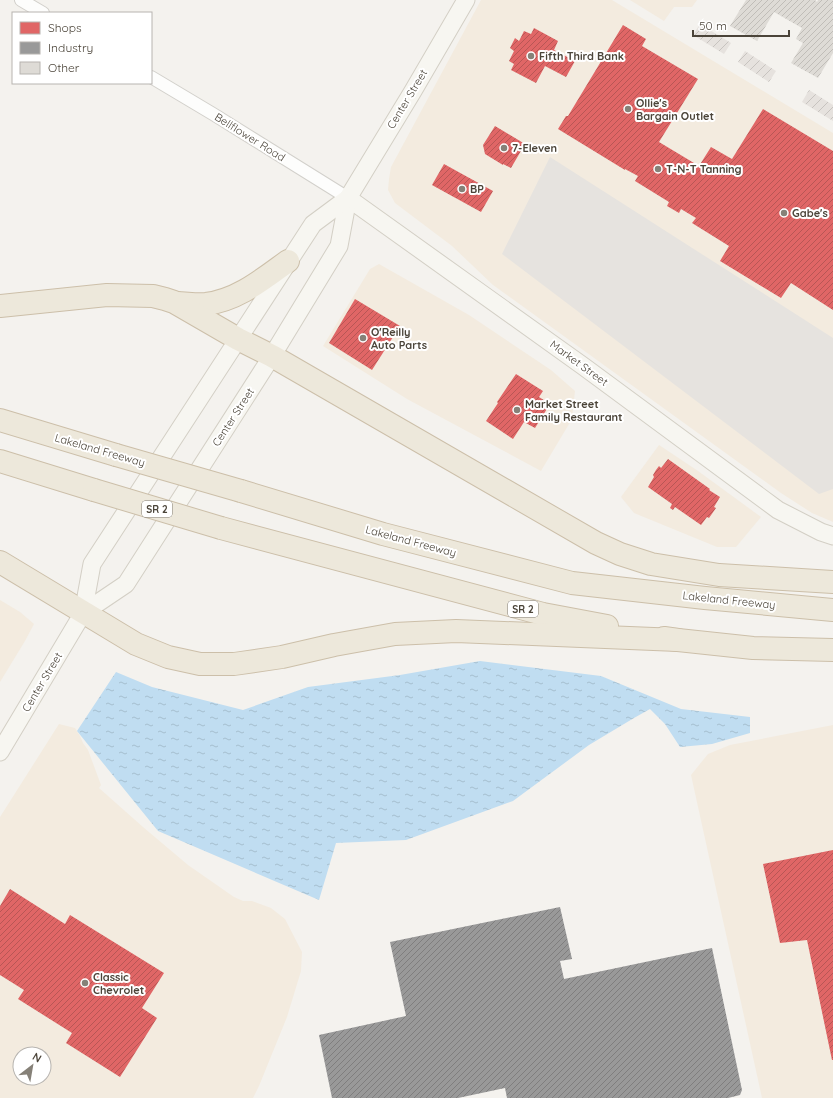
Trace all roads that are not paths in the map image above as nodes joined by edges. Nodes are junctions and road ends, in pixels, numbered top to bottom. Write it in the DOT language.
graph roads {
  1 [pos="21,0"];
  2 [pos="466,0"];
  3 [pos="41,12"];
  4 [pos="152,78"];
  5 [pos="348,198"];
  6 [pos="288,261"];
  7 [pos="174,302"];
  8 [pos="0,306"];
  9 [pos="238,339"];
  10 [pos="272,356"];
  11 [pos="0,420"];
  12 [pos="0,461"];
  13 [pos="833,536"];
  14 [pos="0,562"];
  15 [pos="833,582"];
  16 [pos="833,610"];
  17 [pos="83,613"];
  18 [pos="678,640"];
  19 [pos="833,650"];
  20 [pos="0,752"];
  1 -- 3 [label="street"];
  2 -- 5 [label="main road, Center Street"];
  4 -- 5 [label="street, Bellflower Road"];
  5 -- 6 [label="main road, Center Street"];
  5 -- 10 [label="main road, Center Street"];
  5 -- 13 [label="main road, Market Street"];
  6 -- 7 [label="highway"];
  6 -- 9 [label="main road, Center Street"];
  7 -- 8 [label="highway"];
  7 -- 9 [label="highway"];
  9 -- 10 [label="highway"];
  9 -- 17 [label="main road, Center Street"];
  10 -- 15 [label="highway"];
  10 -- 17 [label="main road, Center Street"];
  11 -- 16 [label="highway, Lakeland Freeway, bridge"];
  12 -- 18 [label="highway, SR 2, bridge"];
  14 -- 17 [label="highway"];
  17 -- 18 [label="highway"];
  17 -- 20 [label="main road, Center Street"];
  18 -- 19 [label="highway, SR 2"];
}
